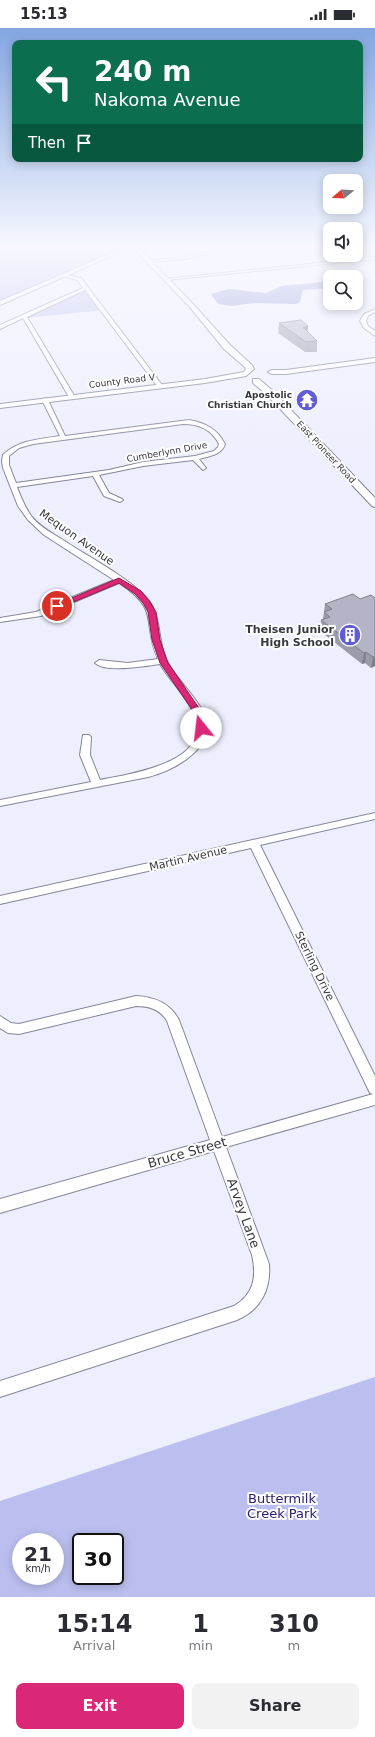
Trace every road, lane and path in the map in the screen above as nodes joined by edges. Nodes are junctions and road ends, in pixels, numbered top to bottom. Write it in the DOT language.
graph roads {
  1 [pos="13,321"];
  2 [pos="27,321"];
  3 [pos="111,321"];
  4 [pos="204,321"];
  5 [pos="363,321"];
  6 [pos="0,327"];
  7 [pos="374,333"];
  8 [pos="227,347"];
  9 [pos="375,360"];
  10 [pos="260,369"];
  11 [pos="250,377"];
  12 [pos="272,377"];
  13 [pos="160,386"];
  14 [pos="270,393"];
  15 [pos="72,397"];
  16 [pos="45,400"];
  17 [pos="0,406"];
  18 [pos="63,437"];
  19 [pos="195,458"];
  20 [pos="203,468"];
  21 [pos="94,474"];
  22 [pos="14,485"];
  23 [pos="120,500"];
  24 [pos="375,504"];
  25 [pos="119,580"];
  26 [pos="0,620"];
  27 [pos="163,662"];
  28 [pos="99,663"];
  29 [pos="86,737"];
  30 [pos="97,784"];
  31 [pos="0,804"];
  32 [pos="375,816"];
  33 [pos="254,844"];
  34 [pos="0,900"];
  35 [pos="0,1020"];
  36 [pos="375,1089"];
  37 [pos="375,1099"];
  38 [pos="218,1144"];
  39 [pos="0,1206"];
  40 [pos="0,1389"];
  1 -- 6 [label="street"];
  2 -- 15 [label="street"];
  3 -- 13 [label="street"];
  4 -- 8 [label="main road"];
  5 -- 7 [label="street"];
  8 -- 10 [label="main road"];
  8 -- 11 [label="main road"];
  9 -- 12 [label="main road"];
  10 -- 11 [label="main road"];
  10 -- 12 [label="main road"];
  11 -- 12 [label="main road"];
  11 -- 13 [label="main road, County Road V"];
  11 -- 14 [label="main road, East Pioneer Road"];
  12 -- 14 [label="main road"];
  13 -- 15 [label="main road, County Road V"];
  14 -- 24 [label="main road, East Pioneer Road"];
  15 -- 16 [label="main road, County Road V"];
  16 -- 17 [label="main road, County Road V"];
  16 -- 18 [label="street"];
  18 -- 19 [label="street, Cumberlynn Drive"];
  18 -- 22 [label="street, Mequon Avenue"];
  19 -- 20 [label="street"];
  19 -- 21 [label="street, Cumberlynn Drive"];
  21 -- 22 [label="street, Cumberlynn Drive"];
  21 -- 23 [label="street"];
  22 -- 25 [label="street, Mequon Avenue"];
  25 -- 26 [label="street"];
  25 -- 27 [label="street, Mequon Avenue"];
  27 -- 28 [label="street"];
  27 -- 30 [label="street, Mequon Avenue"];
  29 -- 30 [label="street"];
  30 -- 31 [label="street, Mequon Avenue"];
  32 -- 33 [label="street, Martin Avenue"];
  33 -- 34 [label="street, Martin Avenue"];
  33 -- 36 [label="street, Sterling Drive"];
  35 -- 38 [label="street, Arvey Lane"];
  37 -- 38 [label="street, Bruce Street"];
  38 -- 39 [label="street, Bruce Street"];
  38 -- 40 [label="street, Arvey Lane"];
}
